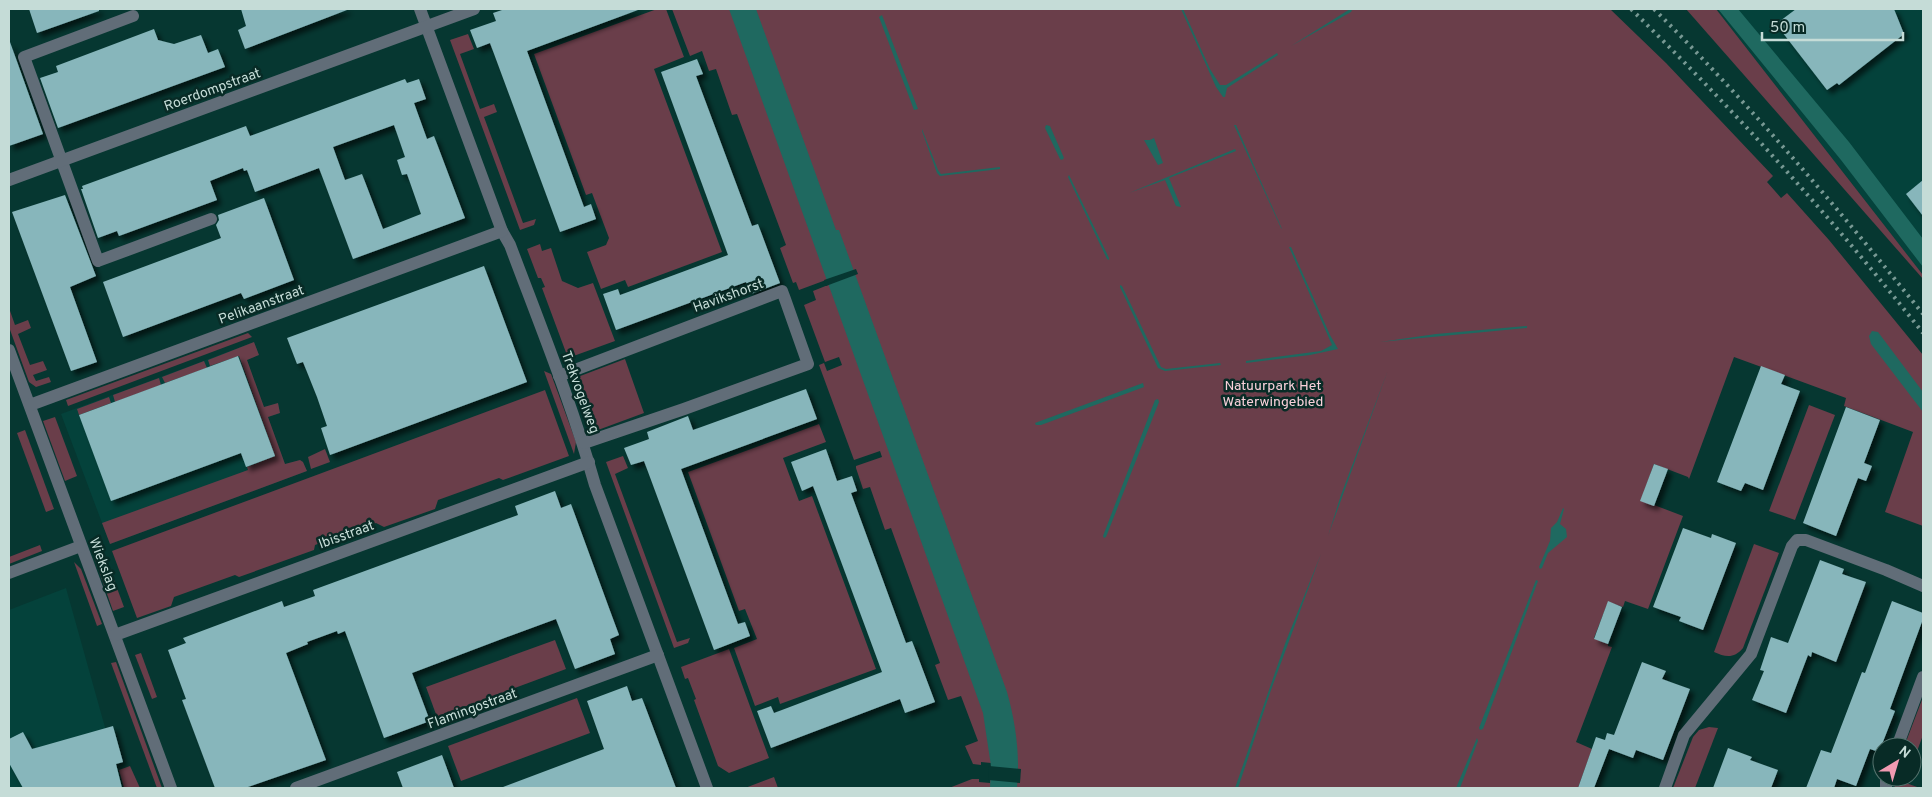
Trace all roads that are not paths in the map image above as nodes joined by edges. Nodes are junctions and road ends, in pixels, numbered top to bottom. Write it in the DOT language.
graph roads {
  1 [pos="420,9"];
  2 [pos="474,9"];
  3 [pos="133,16"];
  4 [pos="426,26"];
  5 [pos="61,160"];
  6 [pos="9,180"];
  7 [pos="211,219"];
  8 [pos="502,230"];
  9 [pos="9,350"];
  10 [pos="559,376"];
  11 [pos="30,406"];
  12 [pos="584,443"];
  13 [pos="589,462"];
  14 [pos="81,546"];
  15 [pos="9,573"];
  16 [pos="1923,586"];
  17 [pos="115,635"];
  18 [pos="658,655"];
  19 [pos="1923,677"];
  20 [pos="1901,737"];
  21 [pos="171,788"];
  22 [pos="296,788"];
  23 [pos="707,788"];
  24 [pos="1664,788"];
  1 -- 4 [label="street, Trekvogelweg"];
  2 -- 4 [label="street, Roerdompstraat"];
  3 -- 5 [label="street"];
  4 -- 5 [label="street, Roerdompstraat"];
  4 -- 8 [label="street, Trekvogelweg"];
  5 -- 6 [label="street, Roerdompstraat"];
  5 -- 7 [label="street"];
  8 -- 10 [label="street, Trekvogelweg"];
  8 -- 11 [label="street, Pelikaanstraat"];
  9 -- 11 [label="street, Wiekslag"];
  10 -- 12 [label="street, Trekvogelweg"];
  10 -- 12 [label="street, Havikshorst"];
  11 -- 14 [label="street, Wiekslag"];
  12 -- 13 [label="street, Trekvogelweg"];
  13 -- 17 [label="street, Ibisstraat"];
  13 -- 18 [label="street, Trekvogelweg"];
  14 -- 15 [label="street"];
  14 -- 17 [label="street, Wiekslag"];
  16 -- 24 [label="street"];
  17 -- 21 [label="street, Wiekslag"];
  18 -- 22 [label="street, Flamingostraat"];
  18 -- 23 [label="street, Trekvogelweg"];
  19 -- 20 [label="street"];
}
